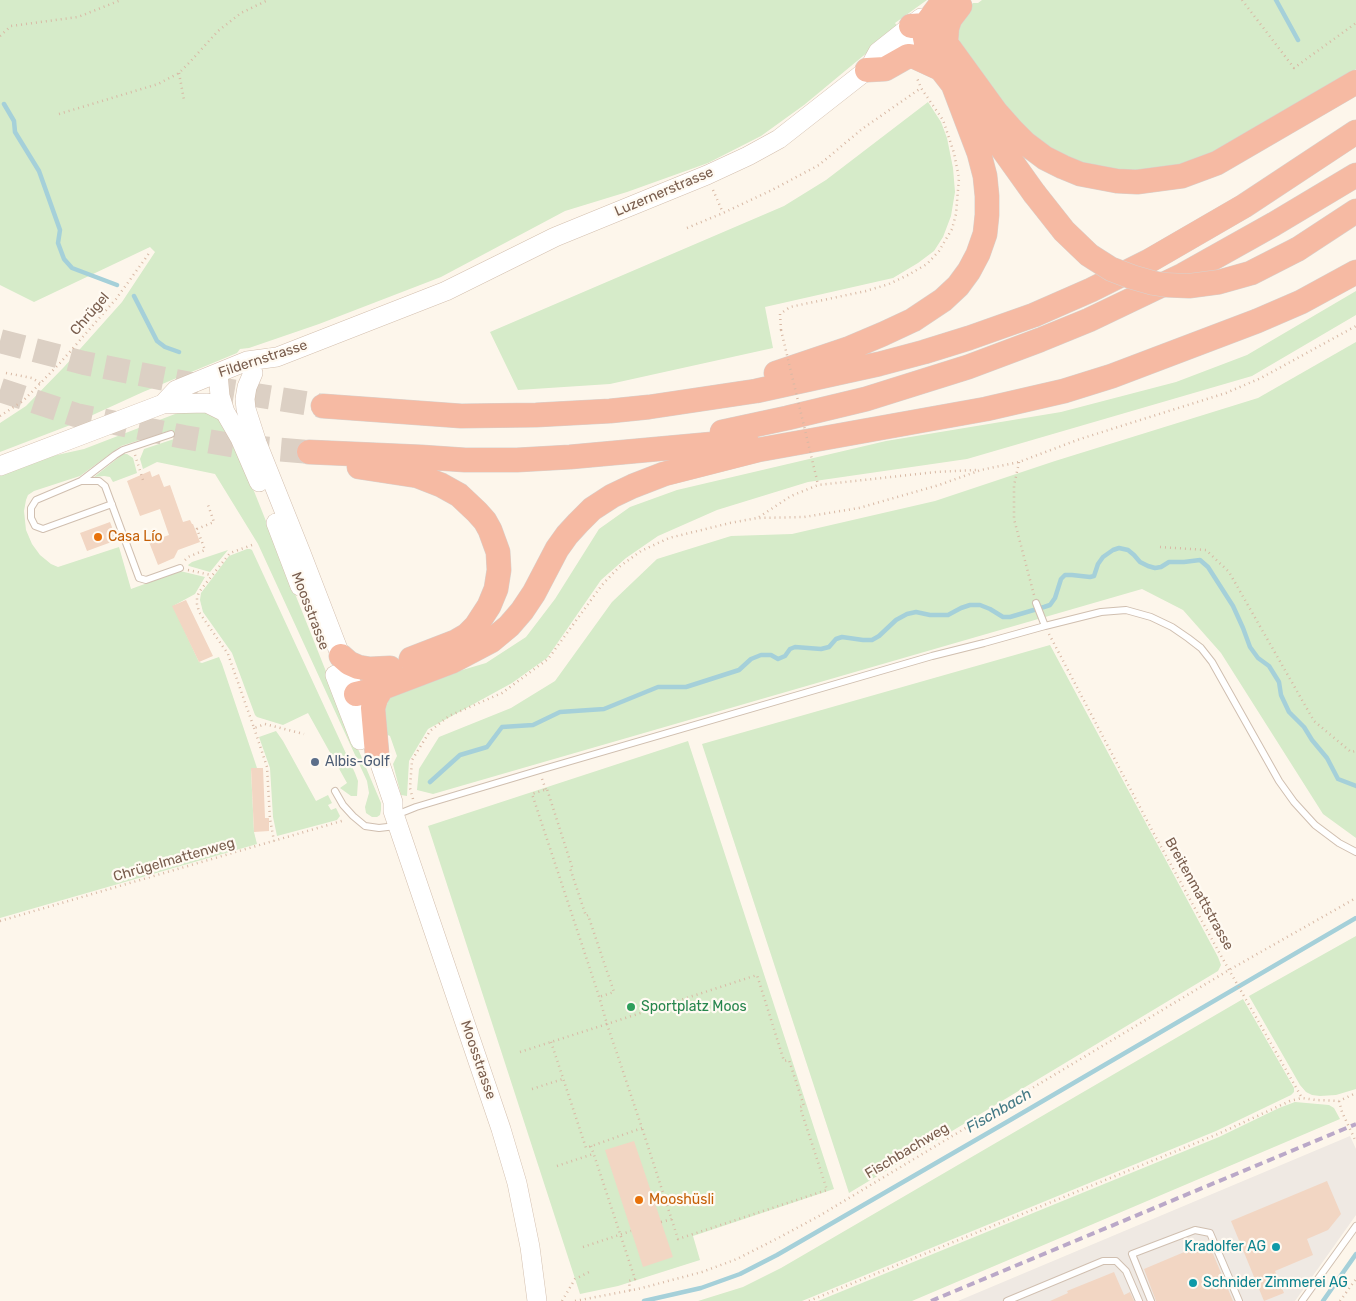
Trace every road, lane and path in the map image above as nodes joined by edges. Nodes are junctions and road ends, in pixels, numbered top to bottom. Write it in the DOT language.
graph roads {
  1 [pos="121,0"];
  2 [pos="268,0"];
  3 [pos="1242,0"];
  4 [pos="954,1"];
  5 [pos="1356,23"];
  6 [pos="927,31"];
  7 [pos="0,36"];
  8 [pos="867,70"];
  9 [pos="178,73"];
  10 [pos="948,78"];
  11 [pos="1356,82"];
  12 [pos="184,100"];
  13 [pos="59,114"];
  14 [pos="1356,126"];
  15 [pos="1356,132"];
  16 [pos="1308,164"];
  17 [pos="707,175"];
  18 [pos="1356,176"];
  19 [pos="1356,211"];
  20 [pos="723,213"];
  21 [pos="687,228"];
  22 [pos="150,252"];
  23 [pos="1356,272"];
  24 [pos="446,291"];
  25 [pos="1356,326"];
  26 [pos="1172,353"];
  27 [pos="277,357"];
  28 [pos="6,372"];
  29 [pos="253,373"];
  30 [pos="221,381"];
  31 [pos="40,383"];
  32 [pos="163,404"];
  33 [pos="323,406"];
  34 [pos="648,407"];
  35 [pos="225,412"];
  36 [pos="0,416"];
  37 [pos="171,434"];
  38 [pos="257,444"];
  39 [pos="133,447"];
  40 [pos="640,450"];
  41 [pos="1019,462"];
  42 [pos="0,466"];
  43 [pos="981,470"];
  44 [pos="143,480"];
  45 [pos="81,481"];
  46 [pos="818,485"];
  47 [pos="112,504"];
  48 [pos="208,505"];
  49 [pos="757,518"];
  50 [pos="252,545"];
  51 [pos="1160,547"];
  52 [pos="180,568"];
  53 [pos="211,575"];
  54 [pos="1036,603"];
  55 [pos="1045,626"];
  56 [pos="341,656"];
  57 [pos="386,678"];
  58 [pos="350,692"];
  59 [pos="254,728"];
  60 [pos="304,734"];
  61 [pos="1356,751"];
  62 [pos="377,754"];
  63 [pos="541,775"];
  64 [pos="546,790"];
  65 [pos="334,791"];
  66 [pos="416,807"];
  67 [pos="353,816"];
  68 [pos="395,817"];
  69 [pos="274,840"];
  70 [pos="1356,852"];
  71 [pos="1356,898"];
  72 [pos="0,921"];
  73 [pos="1229,970"];
  74 [pos="599,997"];
  75 [pos="607,1024"];
  76 [pos="551,1042"];
  77 [pos="520,1052"];
  78 [pos="563,1079"];
  79 [pos="532,1089"];
  80 [pos="1356,1093"];
  81 [pos="1302,1098"];
  82 [pos="1338,1101"];
  83 [pos="642,1128"];
  84 [pos="1356,1142"];
  85 [pos="591,1146"];
  86 [pos="593,1154"];
  87 [pos="557,1166"];
  88 [pos="672,1219"];
  89 [pos="661,1222"];
  90 [pos="1356,1226"];
  91 [pos="631,1231"];
  92 [pos="620,1235"];
  93 [pos="584,1247"];
  94 [pos="592,1272"];
  95 [pos="1356,1279"];
  96 [pos="630,1291"];
  97 [pos="537,1301"];
  98 [pos="562,1301"];
  99 [pos="575,1301"];
  100 [pos="809,1301"];
  101 [pos="1008,1301"];
  102 [pos="1139,1301"];
  103 [pos="1152,1301"];
  104 [pos="1239,1301"];
  105 [pos="1302,1301"];
  106 [pos="1340,1301"];
  1 -- 7 [label="path"];
  2 -- 9 [label="path"];
  3 -- 5 [label="path"];
  4 -- 6 [label="main road, Luzernerstrasse"];
  4 -- 6 [label="highway"];
  6 -- 8 [label="main road, Luzernerstrasse"];
  6 -- 10 [label="highway"];
  6 -- 11 [label="highway"];
  8 -- 10 [label="highway"];
  8 -- 17 [label="main road, Luzernerstrasse"];
  9 -- 12 [label="path"];
  9 -- 13 [label="path"];
  10 -- 19 [label="highway, bridge"];
  10 -- 34 [label="highway"];
  14 -- 16 [label="highway"];
  15 -- 16 [label="highway"];
  16 -- 34 [label="highway"];
  17 -- 20 [label="path"];
  17 -- 24 [label="main road, Luzernerstrasse"];
  18 -- 40 [label="highway"];
  20 -- 21 [label="path"];
  20 -- 46 [label="path, bridge"];
  22 -- 31 [label="path, Chrügel"];
  23 -- 26 [label="highway"];
  24 -- 27 [label="main road, Fildernstrasse"];
  25 -- 41 [label="path"];
  26 -- 40 [label="highway"];
  26 -- 57 [label="highway"];
  27 -- 29 [label="main road"];
  27 -- 30 [label="main road, Fildernstrasse"];
  28 -- 31 [label="path"];
  29 -- 30 [label="main road"];
  29 -- 38 [label="main road, Moosstrasse"];
  30 -- 32 [label="main road"];
  30 -- 35 [label="main road, Moosstrasse"];
  30 -- 38 [label="main road, Moosstrasse"];
  31 -- 36 [label="path, Chrügel"];
  32 -- 35 [label="main road"];
  32 -- 42 [label="main road"];
  33 -- 34 [label="highway"];
  35 -- 58 [label="main road, Moosstrasse"];
  37 -- 39 [label="lane"];
  38 -- 56 [label="main road, Moosstrasse"];
  39 -- 44 [label="path"];
  39 -- 45 [label="lane"];
  40 -- 57 [label="highway"];
  41 -- 43 [label="path"];
  41 -- 54 [label="path"];
  43 -- 46 [label="path"];
  43 -- 49 [label="path"];
  45 -- 47 [label="lane"];
  45 -- 47 [label="lane"];
  46 -- 49 [label="path"];
  47 -- 52 [label="lane"];
  48 -- 52 [label="path"];
  49 -- 66 [label="path"];
  50 -- 53 [label="path"];
  51 -- 61 [label="path"];
  52 -- 53 [label="path"];
  53 -- 59 [label="path"];
  54 -- 55 [label="lane"];
  55 -- 66 [label="lane"];
  55 -- 70 [label="lane"];
  55 -- 73 [label="path, Breitenmattstrasse"];
  56 -- 57 [label="highway"];
  56 -- 58 [label="main road, Moosstrasse"];
  57 -- 58 [label="highway"];
  57 -- 62 [label="highway"];
  58 -- 62 [label="main road, Moosstrasse"];
  58 -- 68 [label="main road, Moosstrasse"];
  59 -- 60 [label="path"];
  59 -- 69 [label="path"];
  62 -- 68 [label="main road, Moosstrasse"];
  63 -- 64 [label="path"];
  64 -- 74 [label="path"];
  64 -- 74 [label="path"];
  65 -- 67 [label="lane"];
  66 -- 68 [label="lane"];
  67 -- 68 [label="lane"];
  67 -- 69 [label="path, Chrügelmattenweg"];
  68 -- 97 [label="main road, Moosstrasse"];
  69 -- 72 [label="path, Chrügelmattenweg"];
  71 -- 73 [label="path, Fischbachweg"];
  73 -- 81 [label="path, Breitenmattstrasse"];
  73 -- 96 [label="path, Fischbachweg"];
  74 -- 75 [label="path"];
  75 -- 76 [label="path"];
  75 -- 83 [label="path"];
  75 -- 88 [label="path"];
  76 -- 77 [label="path"];
  76 -- 78 [label="path"];
  78 -- 79 [label="path"];
  78 -- 85 [label="path"];
  80 -- 82 [label="path"];
  81 -- 82 [label="path"];
  81 -- 100 [label="path"];
  82 -- 84 [label="path"];
  83 -- 85 [label="path"];
  83 -- 88 [label="path"];
  85 -- 86 [label="path"];
  86 -- 87 [label="path"];
  86 -- 92 [label="path"];
  88 -- 89 [label="path"];
  90 -- 105 [label="lane"];
  91 -- 92 [label="path"];
  92 -- 93 [label="path"];
  92 -- 96 [label="path"];
  94 -- 98 [label="path"];
  95 -- 106 [label="path"];
  96 -- 99 [label="path, Fischbachweg"];
  101 -- 102 [label="lane"];
  103 -- 104 [label="lane"];
}
